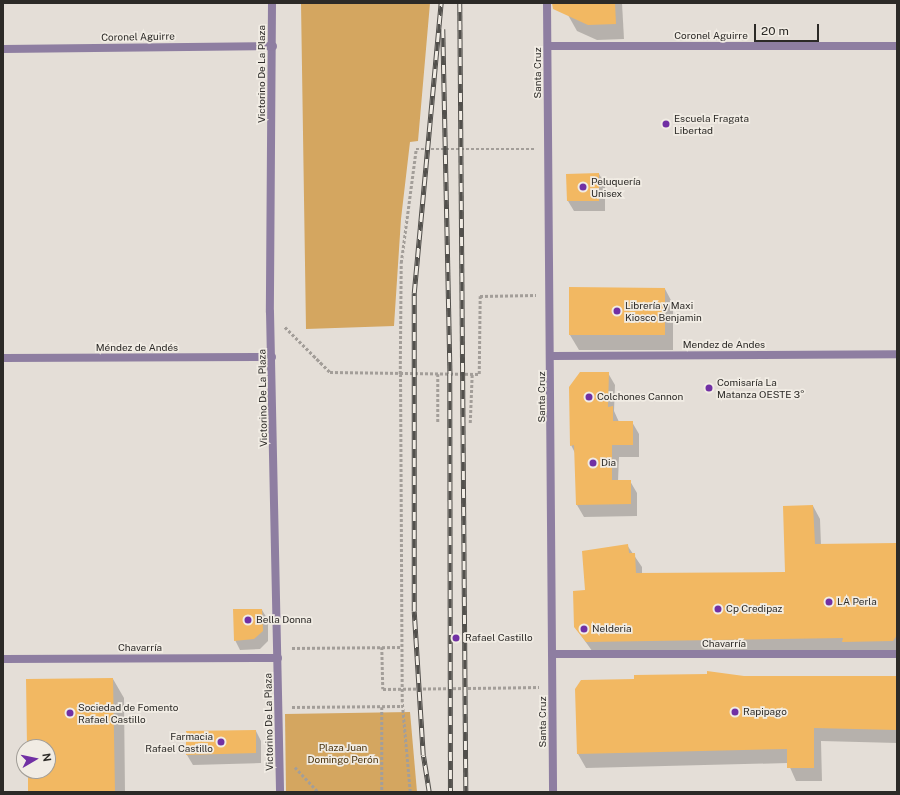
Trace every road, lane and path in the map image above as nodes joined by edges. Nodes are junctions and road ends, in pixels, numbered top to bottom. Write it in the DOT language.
graph roads {
  1 [pos="272,3"];
  2 [pos="547,3"];
  3 [pos="272,46"];
  4 [pos="548,46"];
  5 [pos="897,46"];
  6 [pos="3,49"];
  7 [pos="548,149"];
  8 [pos="550,295"];
  9 [pos="270,312"];
  10 [pos="897,354"];
  11 [pos="552,356"];
  12 [pos="272,357"];
  13 [pos="3,358"];
  14 [pos="400,374"];
  15 [pos="438,374"];
  16 [pos="472,374"];
  17 [pos="438,423"];
  18 [pos="470,423"];
  19 [pos="382,647"];
  20 [pos="402,647"];
  21 [pos="277,648"];
  22 [pos="552,654"];
  23 [pos="897,654"];
  24 [pos="278,658"];
  25 [pos="3,659"];
  26 [pos="552,687"];
  27 [pos="382,706"];
  28 [pos="402,706"];
  29 [pos="278,707"];
  30 [pos="279,750"];
  31 [pos="280,792"];
  32 [pos="318,792"];
  33 [pos="382,792"];
  34 [pos="410,792"];
  35 [pos="553,792"];
  1 -- 3 [label="street, Victorino De La Plaza"];
  2 -- 4 [label="street, Santa Cruz"];
  3 -- 6 [label="street, Coronel Aguirre"];
  3 -- 9 [label="street, Victorino De La Plaza"];
  4 -- 5 [label="street, Coronel Aguirre"];
  4 -- 7 [label="street, Santa Cruz"];
  7 -- 8 [label="street, Santa Cruz"];
  7 -- 14 [label="path"];
  8 -- 11 [label="street, Santa Cruz"];
  8 -- 16 [label="path"];
  9 -- 12 [label="street, Victorino De La Plaza"];
  9 -- 14 [label="path"];
  10 -- 11 [label="street, Mendez de Andes"];
  11 -- 22 [label="street, Santa Cruz"];
  12 -- 13 [label="street, Méndez de Andés"];
  12 -- 21 [label="street, Victorino De La Plaza"];
  14 -- 15 [label="path"];
  14 -- 20 [label="path"];
  15 -- 16 [label="path"];
  15 -- 17 [label="path"];
  16 -- 18 [label="path"];
  19 -- 20 [label="path"];
  19 -- 21 [label="path"];
  19 -- 26 [label="path"];
  20 -- 28 [label="path"];
  21 -- 24 [label="street, Victorino De La Plaza"];
  22 -- 23 [label="street, Chavarría"];
  22 -- 26 [label="street, Santa Cruz"];
  24 -- 25 [label="street, Chavarría"];
  24 -- 29 [label="street, Victorino De La Plaza"];
  26 -- 35 [label="street, Santa Cruz"];
  27 -- 28 [label="path"];
  27 -- 29 [label="path"];
  27 -- 33 [label="path"];
  28 -- 34 [label="path"];
  29 -- 30 [label="street, Victorino De La Plaza"];
  30 -- 31 [label="street, Victorino De La Plaza"];
  30 -- 32 [label="path"];
}
